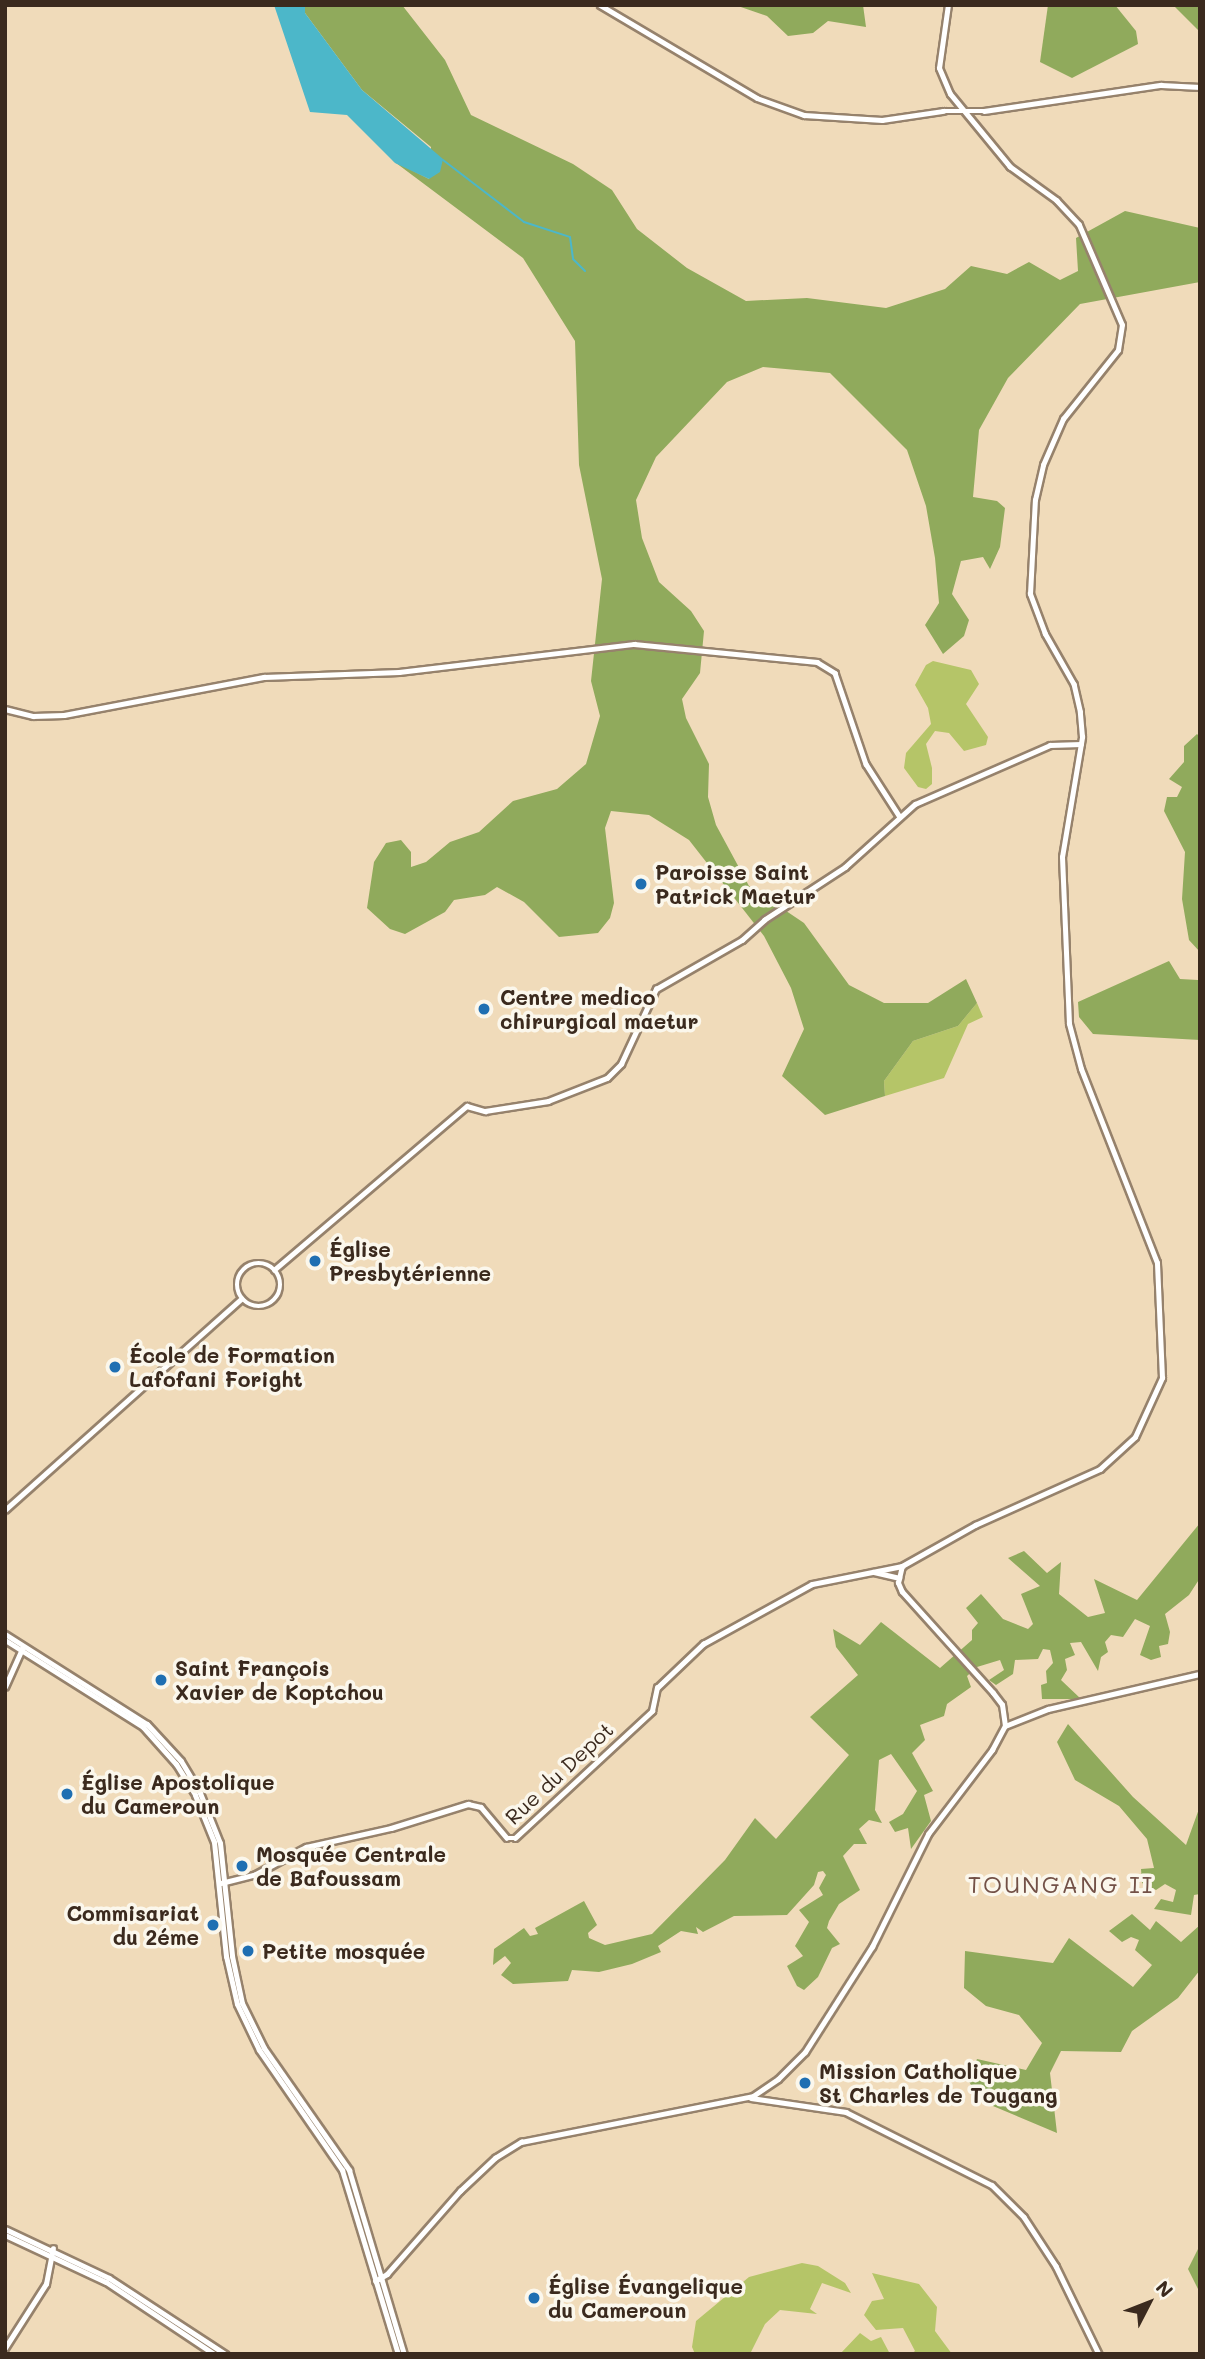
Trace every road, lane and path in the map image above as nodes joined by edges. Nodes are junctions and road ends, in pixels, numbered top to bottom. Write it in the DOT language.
graph roads {
  1 [pos="600,5"];
  2 [pos="948,5"];
  3 [pos="1200,87"];
  4 [pos="965,114"];
  5 [pos="5,709"];
  6 [pos="1081,744"];
  7 [pos="900,817"];
  8 [pos="274,1270"];
  9 [pos="242,1298"];
  10 [pos="5,1510"];
  11 [pos="902,1566"];
  12 [pos="873,1572"];
  13 [pos="899,1578"];
  14 [pos="5,1634"];
  15 [pos="5,1640"];
  16 [pos="23,1647"];
  17 [pos="1200,1674"];
  18 [pos="5,1686"];
  19 [pos="1005,1726"];
  20 [pos="224,1883"];
  21 [pos="747,2097"];
  22 [pos="5,2229"];
  23 [pos="5,2235"];
  24 [pos="53,2252"];
  25 [pos="378,2280"];
  26 [pos="389,2316"];
  27 [pos="5,2348"];
  28 [pos="214,2354"];
  29 [pos="225,2354"];
  30 [pos="398,2354"];
  31 [pos="404,2354"];
  32 [pos="1099,2354"];
  1 -- 4 [label="street"];
  2 -- 4 [label="street"];
  3 -- 4 [label="street"];
  4 -- 6 [label="street"];
  5 -- 7 [label="street"];
  6 -- 7 [label="street"];
  6 -- 11 [label="street"];
  7 -- 8 [label="street"];
  8 -- 9 [label="street"];
  8 -- 9 [label="street"];
  9 -- 10 [label="street"];
  11 -- 12 [label="street"];
  11 -- 13 [label="street"];
  12 -- 13 [label="street"];
  12 -- 20 [label="street, Rue du Depot"];
  13 -- 19 [label="street"];
  14 -- 16 [label="main road"];
  15 -- 16 [label="main road"];
  16 -- 18 [label="street"];
  16 -- 20 [label="main road"];
  17 -- 19 [label="street"];
  19 -- 21 [label="street"];
  20 -- 25 [label="main road"];
  21 -- 25 [label="street"];
  21 -- 32 [label="street"];
  22 -- 24 [label="main road"];
  23 -- 24 [label="main road"];
  24 -- 27 [label="street"];
  24 -- 28 [label="main road"];
  24 -- 29 [label="main road"];
  25 -- 26 [label="main road"];
  26 -- 30 [label="main road"];
  26 -- 31 [label="main road"];
}
